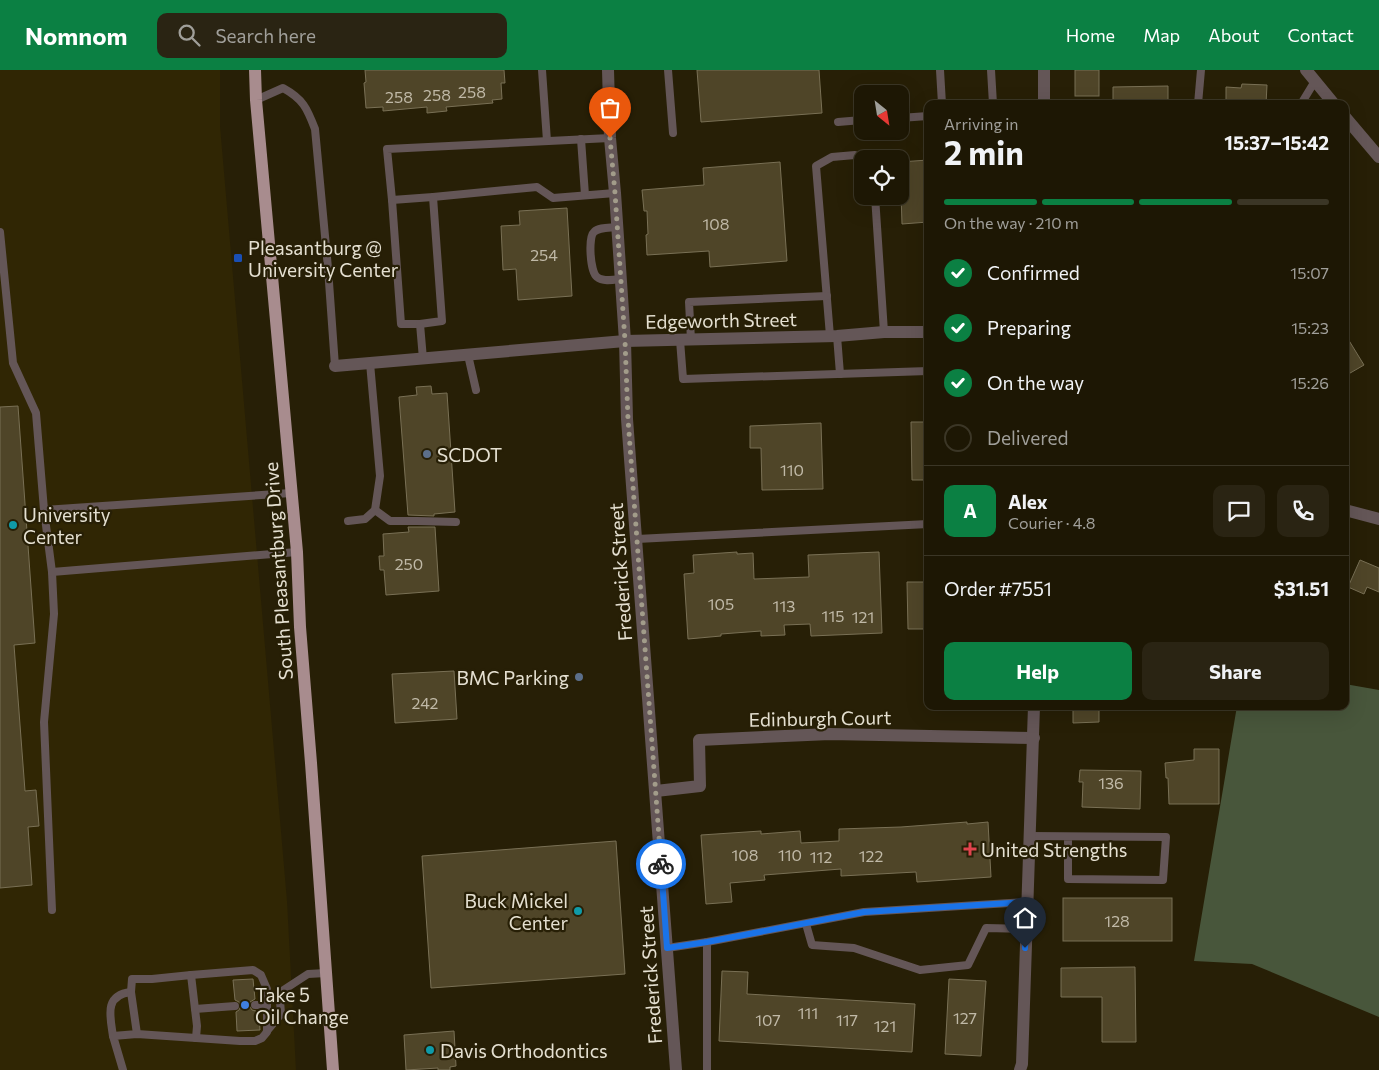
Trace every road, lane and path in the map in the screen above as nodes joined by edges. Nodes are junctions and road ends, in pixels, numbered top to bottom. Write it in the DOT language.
graph roads {
  1 [pos="255,70"];
  2 [pos="542,70"];
  3 [pos="608,70"];
  4 [pos="668,70"];
  5 [pos="940,70"];
  6 [pos="991,70"];
  7 [pos="1044,70"];
  8 [pos="1201,70"];
  9 [pos="1306,70"];
  10 [pos="1315,81"];
  11 [pos="256,100"];
  12 [pos="942,100"];
  13 [pos="993,100"];
  14 [pos="1044,100"];
  15 [pos="1198,100"];
  16 [pos="1303,100"];
  17 [pos="1331,100"];
  18 [pos="924,116"];
  19 [pos="909,117"];
  20 [pos="854,121"];
  21 [pos="838,122"];
  22 [pos="1349,122"];
  23 [pos="673,133"];
  24 [pos="610,138"];
  25 [pos="581,139"];
  26 [pos="547,141"];
  27 [pos="854,155"];
  28 [pos="1379,157"];
  29 [pos="615,193"];
  30 [pos="585,195"];
  31 [pos="433,197"];
  32 [pos="392,200"];
  33 [pos="876,205"];
  34 [pos="617,227"];
  35 [pos="0,232"];
  36 [pos="620,279"];
  37 [pos="827,296"];
  38 [pos="420,324"];
  39 [pos="884,332"];
  40 [pos="924,332"];
  41 [pos="834,336"];
  42 [pos="685,340"];
  43 [pos="625,341"];
  44 [pos="468,355"];
  45 [pos="423,359"];
  46 [pos="370,363"];
  47 [pos="335,366"];
  48 [pos="924,371"];
  49 [pos="840,374"];
  50 [pos="476,390"];
  51 [pos="291,494"];
  52 [pos="44,510"];
  53 [pos="375,510"];
  54 [pos="1349,511"];
  55 [pos="1379,519"];
  56 [pos="348,521"];
  57 [pos="456,522"];
  58 [pos="924,524"];
  59 [pos="637,539"];
  60 [pos="297,552"];
  61 [pos="52,572"];
  62 [pos="1034,710"];
  63 [pos="1034,738"];
  64 [pos="656,791"];
  65 [pos="1030,836"];
  66 [pos="1068,836"];
  67 [pos="1027,902"];
  68 [pos="52,910"];
  69 [pos="806,924"];
  70 [pos="1026,928"];
  71 [pos="707,942"];
  72 [pos="667,948"];
  73 [pos="326,973"];
  74 [pos="191,975"];
  75 [pos="131,992"];
  76 [pos="267,1004"];
  77 [pos="255,1005"];
  78 [pos="235,1006"];
  79 [pos="195,1010"];
  80 [pos="267,1032"];
  81 [pos="137,1034"];
  82 [pos="113,1036"];
  83 [pos="196,1038"];
  84 [pos="1022,1068"];
  85 [pos="123,1070"];
  86 [pos="333,1070"];
  87 [pos="676,1070"];
  88 [pos="707,1070"];
  1 -- 11 [label="main road, South Pleasantburg Drive"];
  2 -- 26 [label="lane"];
  3 -- 24 [label="street, Frederick Street"];
  4 -- 23 [label="lane"];
  5 -- 12 [label="lane"];
  6 -- 13 [label="lane"];
  7 -- 14 [label="street"];
  8 -- 15 [label="lane"];
  9 -- 10 [label="street"];
  10 -- 16 [label="lane"];
  10 -- 17 [label="street"];
  11 -- 47 [label="lane"];
  11 -- 51 [label="main road, South Pleasantburg Drive"];
  18 -- 19 [label="lane"];
  20 -- 21 [label="lane"];
  22 -- 28 [label="street"];
  24 -- 25 [label="lane"];
  24 -- 29 [label="street, Frederick Street"];
  25 -- 26 [label="lane"];
  25 -- 30 [label="lane"];
  26 -- 32 [label="lane"];
  27 -- 37 [label="lane"];
  29 -- 30 [label="lane"];
  29 -- 34 [label="street, Frederick Street"];
  30 -- 31 [label="lane"];
  31 -- 32 [label="lane"];
  31 -- 38 [label="lane"];
  32 -- 38 [label="lane"];
  33 -- 39 [label="lane"];
  34 -- 36 [label="street, Frederick Street"];
  34 -- 36 [label="lane"];
  35 -- 52 [label="lane"];
  36 -- 43 [label="street, Frederick Street"];
  37 -- 41 [label="lane"];
  37 -- 42 [label="lane"];
  38 -- 45 [label="lane"];
  39 -- 40 [label="street, Edgeworth Street"];
  39 -- 41 [label="street, Edgeworth Street"];
  41 -- 42 [label="street, Edgeworth Street"];
  41 -- 49 [label="lane"];
  42 -- 43 [label="street, Edgeworth Street"];
  42 -- 49 [label="lane"];
  43 -- 44 [label="street, Edgeworth Street"];
  43 -- 59 [label="street, Frederick Street"];
  44 -- 45 [label="street, Edgeworth Street"];
  44 -- 50 [label="lane"];
  45 -- 46 [label="street, Edgeworth Street"];
  46 -- 47 [label="street, Edgeworth Street"];
  46 -- 53 [label="lane"];
  48 -- 49 [label="lane"];
  51 -- 52 [label="lane"];
  51 -- 60 [label="main road, South Pleasantburg Drive"];
  52 -- 61 [label="lane"];
  53 -- 56 [label="lane"];
  53 -- 57 [label="lane"];
  54 -- 55 [label="street"];
  58 -- 59 [label="lane"];
  59 -- 64 [label="street, Frederick Street"];
  60 -- 61 [label="lane"];
  60 -- 73 [label="main road, South Pleasantburg Drive"];
  61 -- 68 [label="lane"];
  62 -- 63 [label="street"];
  63 -- 64 [label="street, Edinburgh Court"];
  63 -- 65 [label="street"];
  64 -- 72 [label="street, Frederick Street"];
  65 -- 66 [label="lane"];
  65 -- 67 [label="street"];
  66 -- 66 [label="lane"];
  67 -- 69 [label="lane"];
  67 -- 70 [label="street"];
  69 -- 70 [label="lane"];
  69 -- 71 [label="lane"];
  70 -- 84 [label="street"];
  71 -- 72 [label="lane"];
  71 -- 88 [label="lane"];
  72 -- 87 [label="street, Frederick Street"];
  73 -- 80 [label="lane"];
  73 -- 86 [label="main road, South Pleasantburg Drive"];
  74 -- 75 [label="lane"];
  74 -- 76 [label="lane"];
  74 -- 79 [label="lane"];
  75 -- 81 [label="lane"];
  75 -- 82 [label="lane"];
  76 -- 77 [label="lane"];
  76 -- 80 [label="lane"];
  78 -- 79 [label="lane"];
  79 -- 83 [label="lane"];
  80 -- 83 [label="lane"];
  81 -- 82 [label="lane"];
  81 -- 83 [label="lane"];
  82 -- 85 [label="lane"];
}
